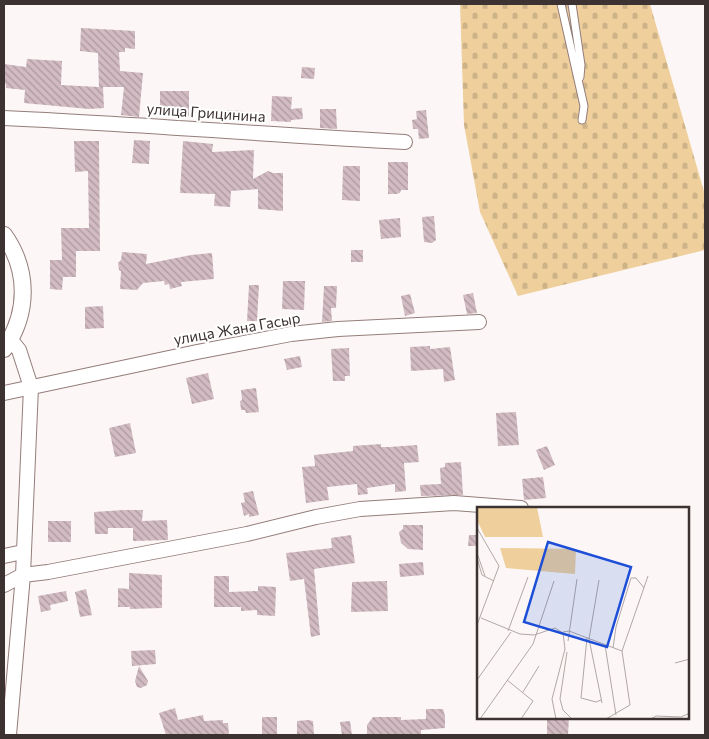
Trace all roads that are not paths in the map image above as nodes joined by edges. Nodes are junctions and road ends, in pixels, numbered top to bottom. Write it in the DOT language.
graph roads {
  1 [pos="561,4"];
  2 [pos="572,4"];
  3 [pos="579,85"];
  4 [pos="4,118"];
  5 [pos="582,120"];
  6 [pos="405,142"];
  7 [pos="4,235"];
  8 [pos="479,322"];
  9 [pos="7,344"];
  10 [pos="31,387"];
  11 [pos="4,393"];
  12 [pos="508,507"];
  13 [pos="24,552"];
  14 [pos="4,556"];
  15 [pos="23,575"];
  16 [pos="4,585"];
  17 [pos="7,722"];
  18 [pos="9,735"];
  1 -- 3 [label="lane"];
  2 -- 3 [label="lane"];
  3 -- 5 [label="lane"];
  4 -- 6 [label="street, улица Грицинина"];
  7 -- 9 [label="street"];
  8 -- 10 [label="street, улица Жана Гасыр"];
  9 -- 10 [label="street"];
  10 -- 11 [label="street, улица Жана Гасыр"];
  10 -- 13 [label="street"];
  12 -- 15 [label="street"];
  13 -- 14 [label="street"];
  13 -- 15 [label="street"];
  15 -- 16 [label="street"];
  15 -- 17 [label="street"];
  17 -- 18 [label="street"];
}
